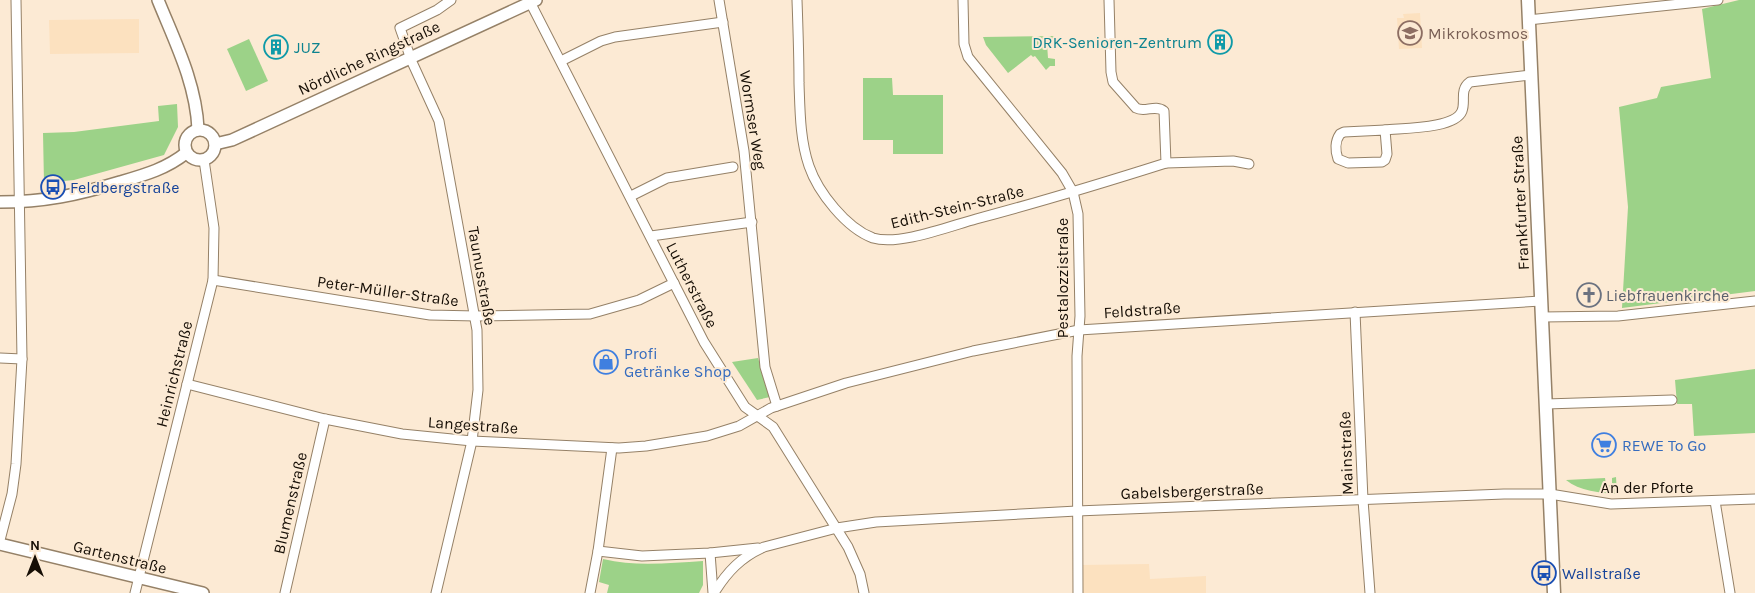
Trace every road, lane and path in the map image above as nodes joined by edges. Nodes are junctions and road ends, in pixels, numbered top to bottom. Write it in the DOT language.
graph roads {
  1 [pos="16,0"];
  2 [pos="158,0"];
  3 [pos="451,0"];
  4 [pos="719,0"];
  5 [pos="797,0"];
  6 [pos="963,0"];
  7 [pos="1109,0"];
  8 [pos="1528,0"];
  9 [pos="1718,0"];
  10 [pos="532,1"];
  11 [pos="1528,20"];
  12 [pos="723,22"];
  13 [pos="410,56"];
  14 [pos="561,62"];
  15 [pos="1531,75"];
  16 [pos="198,129"];
  17 [pos="1385,130"];
  18 [pos="215,144"];
  19 [pos="186,153"];
  20 [pos="204,160"];
  21 [pos="1166,163"];
  22 [pos="1249,164"];
  23 [pos="733,167"];
  24 [pos="1073,192"];
  25 [pos="631,196"];
  26 [pos="0,202"];
  27 [pos="20,202"];
  28 [pos="752,222"];
  29 [pos="650,236"];
  30 [pos="213,280"];
  31 [pos="674,283"];
  32 [pos="1541,301"];
  33 [pos="1755,301"];
  34 [pos="1355,312"];
  35 [pos="476,316"];
  36 [pos="1542,317"];
  37 [pos="1079,330"];
  38 [pos="0,358"];
  39 [pos="22,359"];
  40 [pos="187,384"];
  41 [pos="1672,400"];
  42 [pos="1546,404"];
  43 [pos="777,406"];
  44 [pos="758,417"];
  45 [pos="325,419"];
  46 [pos="472,441"];
  47 [pos="612,448"];
  48 [pos="1550,494"];
  49 [pos="1755,499"];
  50 [pos="1363,500"];
  51 [pos="1716,501"];
  52 [pos="1077,511"];
  53 [pos="837,528"];
  54 [pos="0,540"];
  55 [pos="0,544"];
  56 [pos="764,547"];
  57 [pos="598,551"];
  58 [pos="710,552"];
  59 [pos="139,578"];
  60 [pos="135,593"];
  61 [pos="203,593"];
  62 [pos="285,593"];
  63 [pos="436,593"];
  64 [pos="590,593"];
  65 [pos="714,593"];
  66 [pos="864,593"];
  67 [pos="1078,593"];
  68 [pos="1370,593"];
  69 [pos="1554,593"];
  70 [pos="1730,593"];
  1 -- 27 [label="street"];
  2 -- 16 [label="street"];
  3 -- 13 [label="street, Taunusstraße"];
  4 -- 12 [label="street, Wormser Weg"];
  5 -- 24 [label="street, Edith-Stein-Straße"];
  6 -- 24 [label="street, Pestalozzistraße"];
  7 -- 21 [label="street"];
  8 -- 11 [label="main road, Frankfurter Straße"];
  9 -- 11 [label="street"];
  10 -- 13 [label="street, Nördliche Ringstraße"];
  10 -- 14 [label="street, Lutherstraße"];
  11 -- 15 [label="main road, Frankfurter Straße"];
  12 -- 14 [label="street"];
  12 -- 28 [label="street, Wormser Weg"];
  13 -- 18 [label="street, Nördliche Ringstraße"];
  13 -- 35 [label="street, Taunusstraße"];
  14 -- 25 [label="street, Lutherstraße"];
  15 -- 17 [label="street"];
  15 -- 32 [label="main road, Frankfurter Straße"];
  16 -- 18 [label="street"];
  16 -- 19 [label="street"];
  17 -- 17 [label="street"];
  18 -- 20 [label="street"];
  19 -- 20 [label="street"];
  19 -- 27 [label="street"];
  20 -- 30 [label="street, Heinrichstraße"];
  21 -- 22 [label="street, Edith-Stein-Straße"];
  21 -- 24 [label="street, Edith-Stein-Straße"];
  23 -- 25 [label="street"];
  24 -- 37 [label="street, Pestalozzistraße"];
  25 -- 29 [label="street, Lutherstraße"];
  26 -- 27 [label="street"];
  27 -- 39 [label="street"];
  28 -- 29 [label="street"];
  28 -- 43 [label="street, Wormser Weg"];
  29 -- 31 [label="street, Lutherstraße"];
  30 -- 35 [label="street, Peter-Müller-Straße"];
  30 -- 40 [label="street, Heinrichstraße"];
  31 -- 35 [label="street, Peter-Müller-Straße"];
  31 -- 44 [label="street, Lutherstraße"];
  32 -- 34 [label="street, Feldstraße"];
  32 -- 36 [label="main road, Frankfurter Straße"];
  33 -- 36 [label="street"];
  34 -- 37 [label="street, Feldstraße"];
  34 -- 50 [label="street, Mainstraße"];
  35 -- 46 [label="street, Taunusstraße"];
  36 -- 42 [label="main road, Frankfurter Straße"];
  37 -- 43 [label="street, Feldstraße"];
  37 -- 52 [label="street, Pestalozzistraße"];
  38 -- 39 [label="street"];
  39 -- 54 [label="street"];
  40 -- 45 [label="street, Langestraße"];
  40 -- 59 [label="street, Heinrichstraße"];
  41 -- 42 [label="street"];
  42 -- 48 [label="main road, Frankfurter Straße"];
  43 -- 44 [label="street, Feldstraße"];
  44 -- 47 [label="street, Langestraße"];
  44 -- 53 [label="street, Lutherstraße"];
  45 -- 46 [label="street, Langestraße"];
  45 -- 62 [label="street, Blumenstraße"];
  46 -- 47 [label="street, Langestraße"];
  46 -- 63 [label="street, Taunusstraße"];
  47 -- 57 [label="street"];
  48 -- 50 [label="street, Gabelsbergerstraße"];
  48 -- 51 [label="street, An der Pforte"];
  48 -- 69 [label="main road, Frankfurter Straße"];
  49 -- 51 [label="street, An der Pforte"];
  50 -- 52 [label="street, Gabelsbergerstraße"];
  50 -- 68 [label="street, Mainstraße"];
  51 -- 70 [label="street, An der Pforte"];
  52 -- 53 [label="street, Gabelsbergerstraße"];
  52 -- 67 [label="street, Pestalozzistraße"];
  53 -- 56 [label="street, Gabelsbergerstraße"];
  53 -- 66 [label="street, Lutherstraße"];
  55 -- 59 [label="street, Gartenstraße"];
  56 -- 58 [label="street"];
  56 -- 65 [label="street"];
  57 -- 58 [label="street"];
  57 -- 64 [label="street"];
  58 -- 65 [label="street"];
  59 -- 60 [label="street, Heinrichstraße"];
  59 -- 61 [label="street, Gartenstraße"];
}
